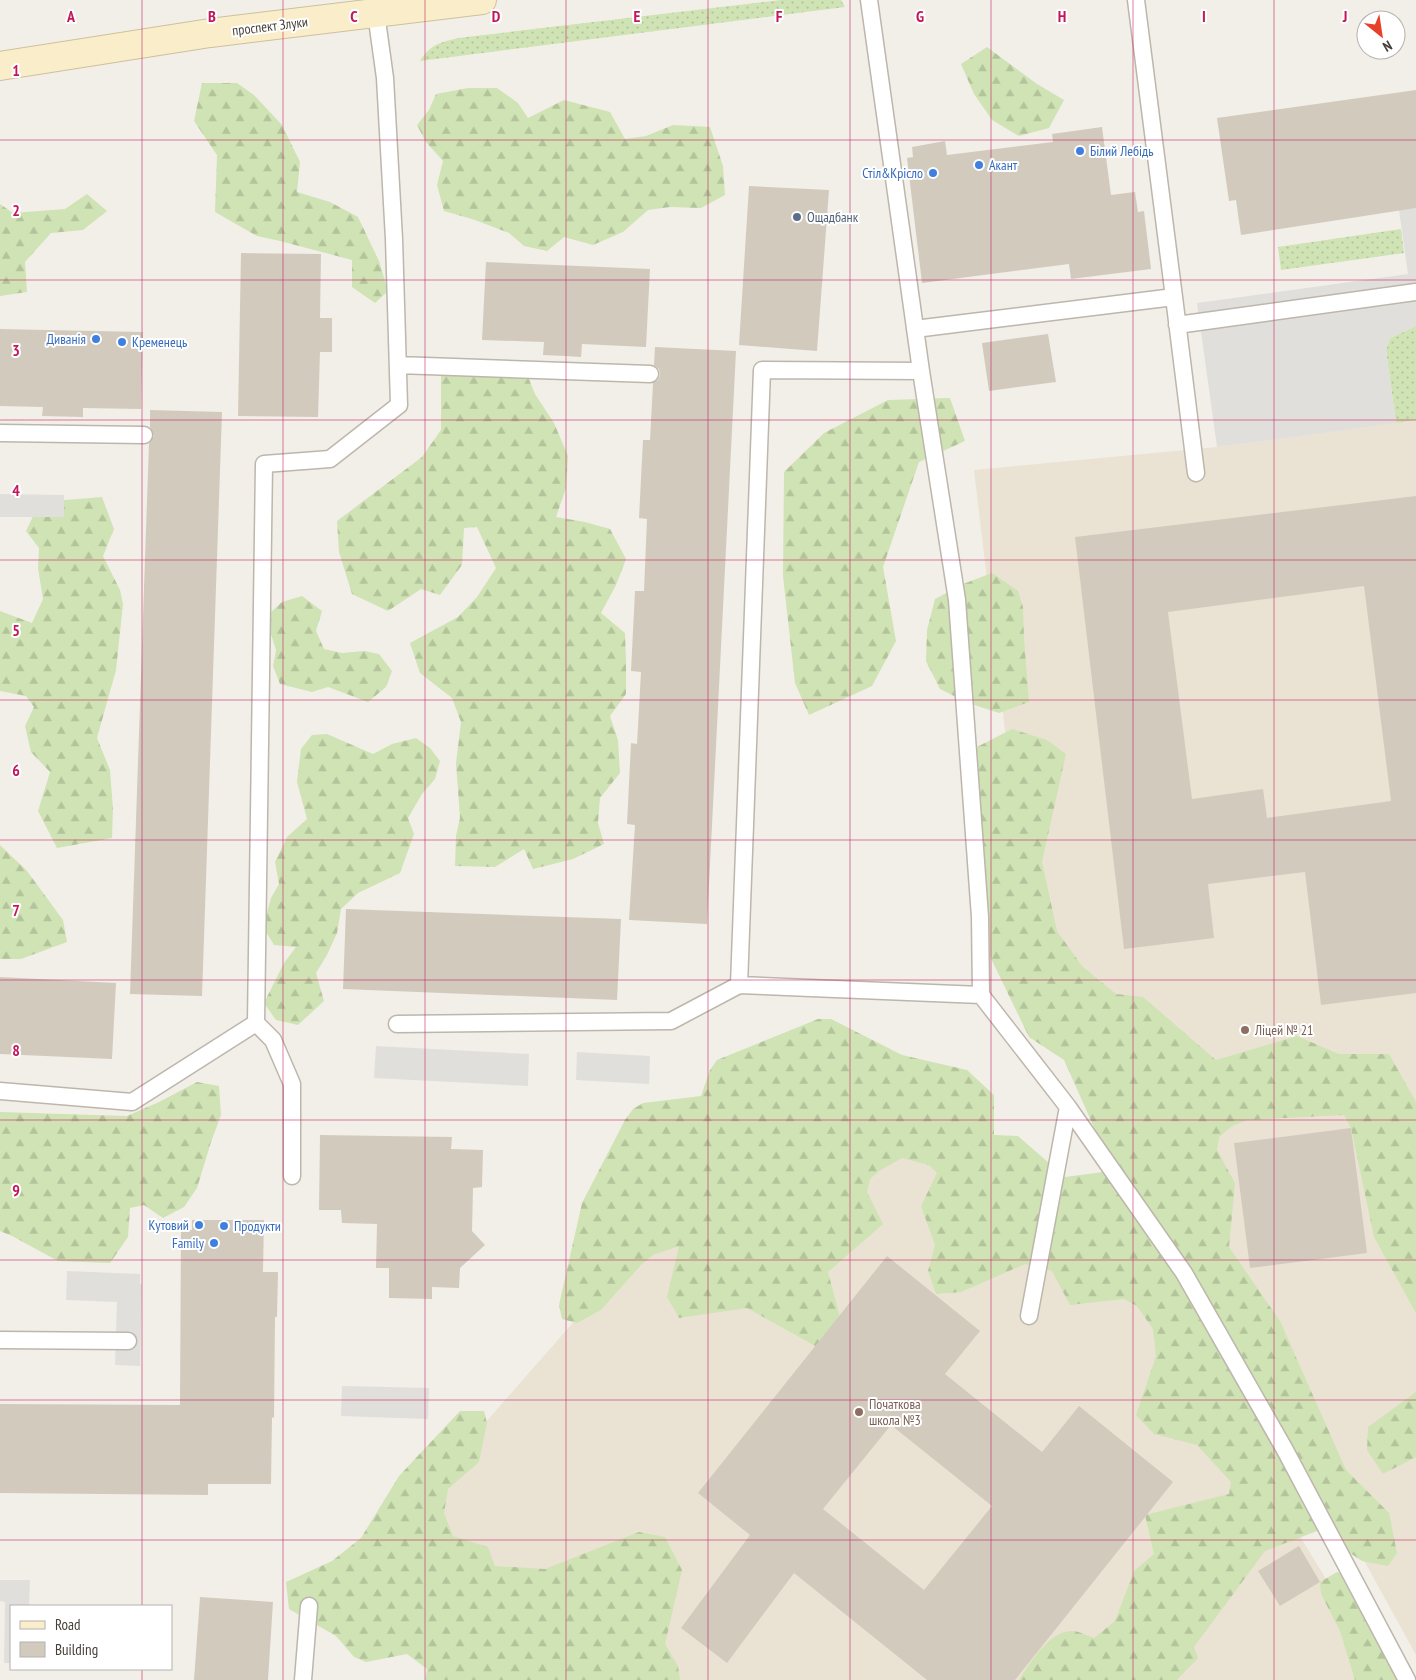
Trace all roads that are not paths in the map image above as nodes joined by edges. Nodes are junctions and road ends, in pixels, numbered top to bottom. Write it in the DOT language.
graph roads {
  1 [pos="482,0"];
  2 [pos="869,0"];
  3 [pos="1136,0"];
  4 [pos="376,13"];
  5 [pos="0,66"];
  6 [pos="1416,292"];
  7 [pos="1174,296"];
  8 [pos="1177,325"];
  9 [pos="915,329"];
  10 [pos="398,365"];
  11 [pos="921,371"];
  12 [pos="650,374"];
  13 [pos="0,433"];
  14 [pos="144,435"];
  15 [pos="1196,473"];
  16 [pos="739,985"];
  17 [pos="981,996"];
  18 [pos="256,1024"];
  19 [pos="397,1024"];
  20 [pos="0,1091"];
  21 [pos="1068,1107"];
  22 [pos="292,1176"];
  23 [pos="1028,1316"];
  24 [pos="0,1340"];
  25 [pos="128,1341"];
  26 [pos="309,1606"];
  27 [pos="303,1680"];
  28 [pos="1407,1680"];
  1 -- 4 [label="main road, проспект Злуки"];
  2 -- 9 [label="lane"];
  3 -- 7 [label="lane"];
  4 -- 5 [label="main road, проспект Злуки"];
  4 -- 10 [label="lane"];
  6 -- 8 [label="lane"];
  7 -- 8 [label="lane"];
  7 -- 9 [label="lane"];
  8 -- 15 [label="lane"];
  9 -- 11 [label="lane"];
  10 -- 12 [label="lane"];
  10 -- 18 [label="lane"];
  11 -- 16 [label="lane"];
  11 -- 17 [label="lane"];
  13 -- 14 [label="lane"];
  16 -- 17 [label="lane"];
  16 -- 19 [label="lane"];
  17 -- 21 [label="lane"];
  18 -- 20 [label="lane"];
  18 -- 22 [label="lane"];
  21 -- 23 [label="lane"];
  21 -- 28 [label="lane"];
  24 -- 25 [label="lane"];
  26 -- 27 [label="lane"];
}
